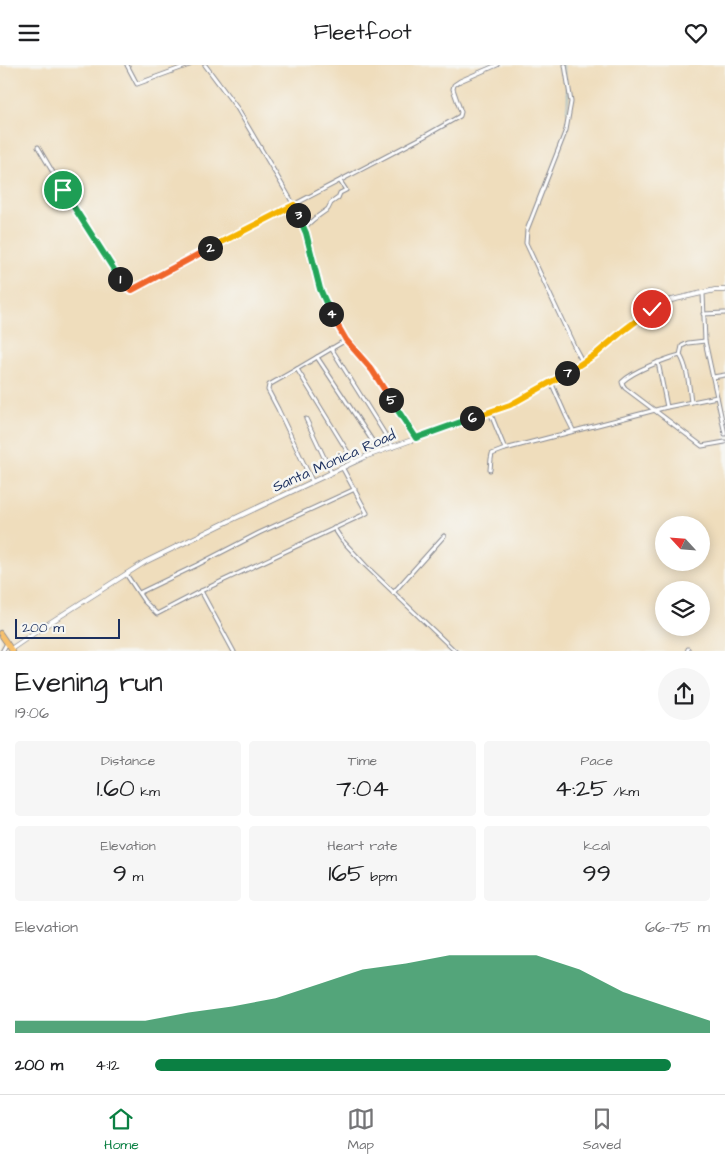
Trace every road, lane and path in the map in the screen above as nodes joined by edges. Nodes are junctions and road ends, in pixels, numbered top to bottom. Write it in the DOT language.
graph roads {
  1 [pos="127,65"];
  2 [pos="189,65"];
  3 [pos="205,65"];
  4 [pos="497,65"];
  5 [pos="565,65"];
  6 [pos="38,147"];
  7 [pos="340,181"];
  8 [pos="294,205"];
  9 [pos="304,228"];
  10 [pos="725,290"];
  11 [pos="703,294"];
  12 [pos="725,313"];
  13 [pos="703,314"];
  14 [pos="346,340"];
  15 [pos="705,341"];
  16 [pos="331,349"];
  17 [pos="680,355"];
  18 [pos="317,357"];
  19 [pos="658,362"];
  20 [pos="583,363"];
  21 [pos="297,369"];
  22 [pos="725,375"];
  23 [pos="714,377"];
  24 [pos="552,382"];
  25 [pos="717,397"];
  26 [pos="691,402"];
  27 [pos="667,407"];
  28 [pos="656,410"];
  29 [pos="490,412"];
  30 [pos="306,419"];
  31 [pos="574,430"];
  32 [pos="725,435"];
  33 [pos="416,438"];
  34 [pos="725,442"];
  35 [pos="393,447"];
  36 [pos="505,449"];
  37 [pos="379,451"];
  38 [pos="354,462"];
  39 [pos="342,467"];
  40 [pos="490,470"];
  41 [pos="331,472"];
  42 [pos="312,481"];
  43 [pos="355,489"];
  44 [pos="334,528"];
  45 [pos="444,536"];
  46 [pos="126,574"];
  47 [pos="202,591"];
  48 [pos="138,593"];
  49 [pos="394,593"];
  50 [pos="0,633"];
  51 [pos="7,643"];
  52 [pos="12,650"];
  53 [pos="2,651"];
  54 [pos="234,651"];
  55 [pos="456,651"];
  1 -- 2 [label="street"];
  3 -- 8 [label="street"];
  4 -- 7 [label="street"];
  5 -- 20 [label="street"];
  6 -- 8 [label="street"];
  7 -- 8 [label="street"];
  7 -- 9 [label="street"];
  8 -- 9 [label="street"];
  9 -- 14 [label="street"];
  10 -- 11 [label="street, Santa Monica Road"];
  11 -- 13 [label="street"];
  11 -- 20 [label="street, Santa Monica Road"];
  12 -- 13 [label="street"];
  13 -- 15 [label="street"];
  14 -- 16 [label="street"];
  14 -- 33 [label="street"];
  15 -- 17 [label="street"];
  15 -- 23 [label="street"];
  16 -- 18 [label="street"];
  16 -- 35 [label="street"];
  17 -- 19 [label="street"];
  17 -- 26 [label="street"];
  18 -- 21 [label="street"];
  18 -- 37 [label="street"];
  19 -- 27 [label="street"];
  19 -- 28 [label="street"];
  20 -- 24 [label="street, Santa Monica Road"];
  21 -- 38 [label="street"];
  21 -- 42 [label="street"];
  22 -- 23 [label="street"];
  23 -- 25 [label="street"];
  24 -- 29 [label="street, Santa Monica Road"];
  24 -- 31 [label="street"];
  25 -- 26 [label="street"];
  25 -- 32 [label="street"];
  26 -- 27 [label="street"];
  27 -- 28 [label="street"];
  28 -- 31 [label="street"];
  28 -- 34 [label="street"];
  29 -- 33 [label="street, Santa Monica Road"];
  29 -- 36 [label="street"];
  30 -- 41 [label="street"];
  31 -- 36 [label="street"];
  33 -- 35 [label="street, Santa Monica Road"];
  35 -- 37 [label="street, Santa Monica Road"];
  36 -- 40 [label="street"];
  37 -- 38 [label="street, Santa Monica Road"];
  38 -- 39 [label="street, Santa Monica Road"];
  39 -- 41 [label="street, Santa Monica Road"];
  39 -- 43 [label="street"];
  41 -- 42 [label="street, Santa Monica Road"];
  42 -- 46 [label="street, Santa Monica Road"];
  43 -- 44 [label="street"];
  43 -- 48 [label="street"];
  44 -- 47 [label="street"];
  44 -- 49 [label="street"];
  45 -- 49 [label="street"];
  46 -- 48 [label="street"];
  46 -- 52 [label="street, Santa Monica Road"];
  47 -- 48 [label="street"];
  47 -- 54 [label="street"];
  49 -- 55 [label="street"];
  50 -- 51 [label="main road"];
  51 -- 52 [label="main road"];
  51 -- 53 [label="street"];
}
